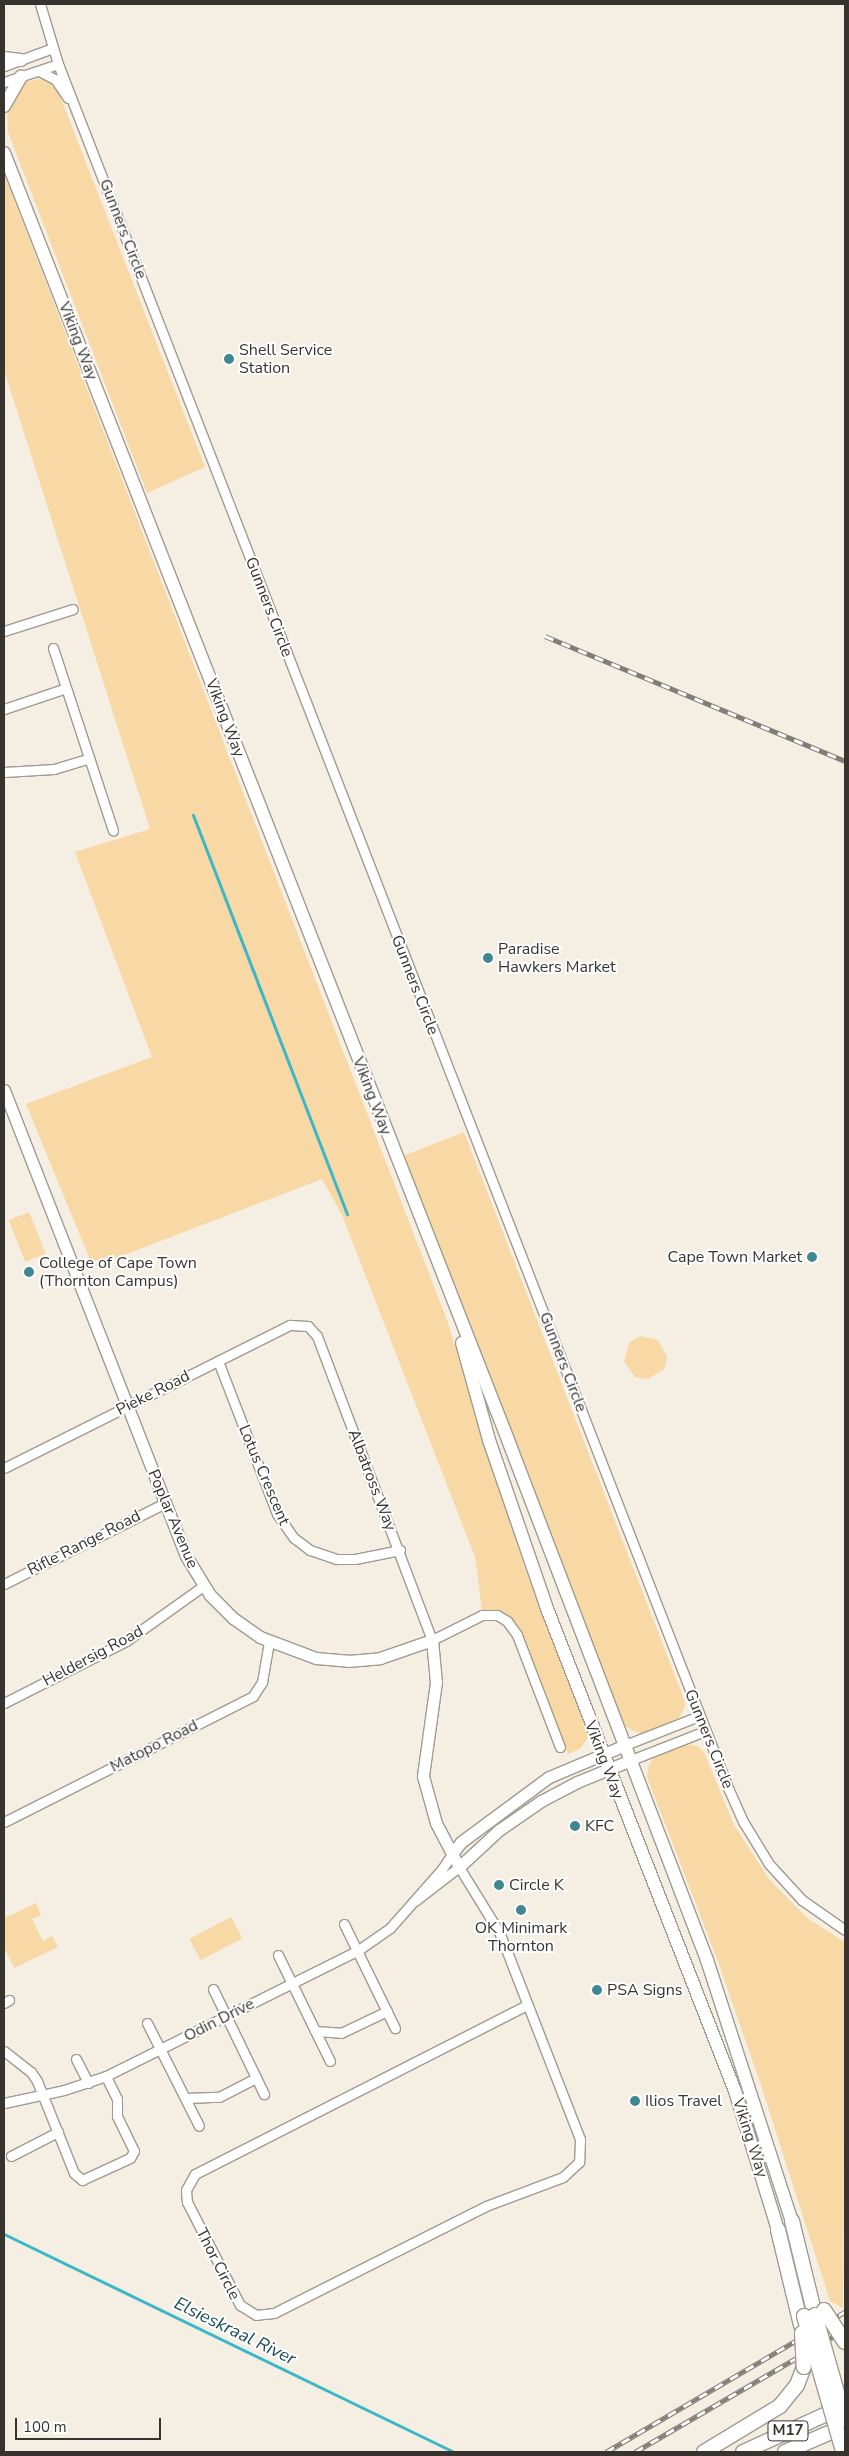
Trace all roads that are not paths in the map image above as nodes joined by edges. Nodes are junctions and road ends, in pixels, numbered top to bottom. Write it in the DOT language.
graph roads {
  1 [pos="40,4"];
  2 [pos="53,48"];
  3 [pos="4,58"];
  4 [pos="21,60"];
  5 [pos="58,64"];
  6 [pos="4,66"];
  7 [pos="39,71"];
  8 [pos="21,77"];
  9 [pos="4,82"];
  10 [pos="4,106"];
  11 [pos="76,108"];
  12 [pos="4,153"];
  13 [pos="74,609"];
  14 [pos="4,631"];
  15 [pos="53,648"];
  16 [pos="66,688"];
  17 [pos="4,709"];
  18 [pos="89,758"];
  19 [pos="4,772"];
  20 [pos="113,830"];
  21 [pos="4,1090"];
  22 [pos="445,1285"];
  23 [pos="304,1324"];
  24 [pos="218,1361"];
  25 [pos="127,1406"];
  26 [pos="4,1468"];
  27 [pos="165,1503"];
  28 [pos="400,1550"];
  29 [pos="4,1584"];
  30 [pos="203,1586"];
  31 [pos="432,1640"];
  32 [pos="269,1642"];
  33 [pos="4,1703"];
  34 [pos="699,1716"];
  35 [pos="705,1731"];
  36 [pos="625,1745"];
  37 [pos="560,1747"];
  38 [pos="602,1753"];
  39 [pos="631,1760"];
  40 [pos="608,1769"];
  41 [pos="4,1822"];
  42 [pos="452,1854"];
  43 [pos="459,1867"];
  44 [pos="415,1901"];
  45 [pos="344,1924"];
  46 [pos="845,1930"];
  47 [pos="357,1951"];
  48 [pos="278,1956"];
  49 [pos="292,1984"];
  50 [pos="213,1989"];
  51 [pos="527,2005"];
  52 [pos="387,2011"];
  53 [pos="226,2016"];
  54 [pos="147,2023"];
  55 [pos="395,2028"];
  56 [pos="315,2031"];
  57 [pos="161,2049"];
  58 [pos="4,2051"];
  59 [pos="76,2059"];
  60 [pos="330,2061"];
  61 [pos="106,2076"];
  62 [pos="256,2078"];
  63 [pos="88,2083"];
  64 [pos="264,2094"];
  65 [pos="41,2096"];
  66 [pos="186,2098"];
  67 [pos="4,2103"];
  68 [pos="200,2126"];
  69 [pos="58,2132"];
  70 [pos="11,2156"];
  71 [pos="792,2221"];
  72 [pos="778,2230"];
  73 [pos="811,2317"];
  74 [pos="845,2342"];
  75 [pos="845,2406"];
  76 [pos="845,2420"];
  77 [pos="845,2426"];
  78 [pos="704,2452"];
  79 [pos="743,2452"];
  80 [pos="785,2452"];
  81 [pos="843,2452"];
  1 -- 2 [label="street, Gunners Circle"];
  2 -- 4 [label="street"];
  2 -- 5 [label="street, Gunners Circle"];
  3 -- 4 [label="main road"];
  4 -- 6 [label="street"];
  5 -- 7 [label="street"];
  5 -- 11 [label="street, Gunners Circle"];
  7 -- 8 [label="street"];
  7 -- 11 [label="street"];
  8 -- 9 [label="street"];
  8 -- 10 [label="main road"];
  11 -- 34 [label="street, Gunners Circle"];
  12 -- 22 [label="main road, Viking Way"];
  13 -- 14 [label="street"];
  15 -- 16 [label="street"];
  16 -- 17 [label="street"];
  16 -- 18 [label="street"];
  18 -- 19 [label="street"];
  18 -- 20 [label="street"];
  21 -- 25 [label="street, Poplar Avenue"];
  22 -- 36 [label="main road, Viking Way"];
  22 -- 38 [label="main road, Viking Way"];
  23 -- 24 [label="street, Pieke Road"];
  23 -- 28 [label="street, Albatross Way"];
  24 -- 25 [label="street, Pieke Road"];
  24 -- 28 [label="street, Lotus Crescent"];
  25 -- 26 [label="street, Pieke Road"];
  25 -- 27 [label="street, Poplar Avenue"];
  27 -- 29 [label="street, Rifle Range Road"];
  27 -- 30 [label="street, Poplar Avenue"];
  28 -- 31 [label="street, Albatross Way"];
  30 -- 32 [label="street, Poplar Avenue"];
  30 -- 33 [label="street, Heldersig Road"];
  31 -- 32 [label="street, Poplar Avenue"];
  31 -- 37 [label="street, Poplar Avenue"];
  31 -- 42 [label="street"];
  32 -- 41 [label="street, Matopo Road"];
  34 -- 35 [label="street, Gunners Circle"];
  34 -- 36 [label="street, Odin Drive"];
  35 -- 39 [label="street, Odin Drive"];
  35 -- 46 [label="street, Gunners Circle"];
  36 -- 38 [label="street, Odin Drive"];
  36 -- 39 [label="main road, Viking Way"];
  38 -- 40 [label="main road, Viking Way"];
  38 -- 42 [label="street, Odin Drive"];
  39 -- 40 [label="street, Odin Drive"];
  39 -- 71 [label="main road, Viking Way"];
  40 -- 43 [label="street, Odin Drive"];
  40 -- 72 [label="main road, Viking Way"];
  42 -- 43 [label="street"];
  42 -- 44 [label="street, Odin Drive"];
  43 -- 44 [label="street, Odin Drive"];
  43 -- 51 [label="street, Thor Circle"];
  44 -- 47 [label="street, Odin Drive"];
  45 -- 47 [label="street"];
  47 -- 49 [label="street, Odin Drive"];
  47 -- 52 [label="street"];
  48 -- 49 [label="street"];
  49 -- 53 [label="street, Odin Drive"];
  49 -- 56 [label="street"];
  50 -- 53 [label="street"];
  51 -- 51 [label="street, Thor Circle"];
  52 -- 55 [label="street"];
  52 -- 56 [label="street"];
  53 -- 57 [label="street, Odin Drive"];
  53 -- 62 [label="street"];
  54 -- 57 [label="street"];
  56 -- 60 [label="street"];
  57 -- 61 [label="street, Odin Drive"];
  57 -- 66 [label="street"];
  58 -- 65 [label="street"];
  59 -- 63 [label="street"];
  61 -- 63 [label="street, Odin Drive"];
  61 -- 69 [label="street"];
  62 -- 64 [label="street"];
  62 -- 66 [label="street"];
  63 -- 65 [label="street, Odin Drive"];
  65 -- 67 [label="street, Odin Drive"];
  65 -- 69 [label="street"];
  66 -- 68 [label="street"];
  69 -- 70 [label="street"];
  71 -- 73 [label="main road"];
  72 -- 73 [label="main road"];
  73 -- 74 [label="main road, bridge"];
  73 -- 76 [label="main road, bridge"];
  73 -- 78 [label="main road, bridge"];
  73 -- 81 [label="main road, bridge"];
  75 -- 79 [label="main road, M17"];
  77 -- 80 [label="main road"];
}
